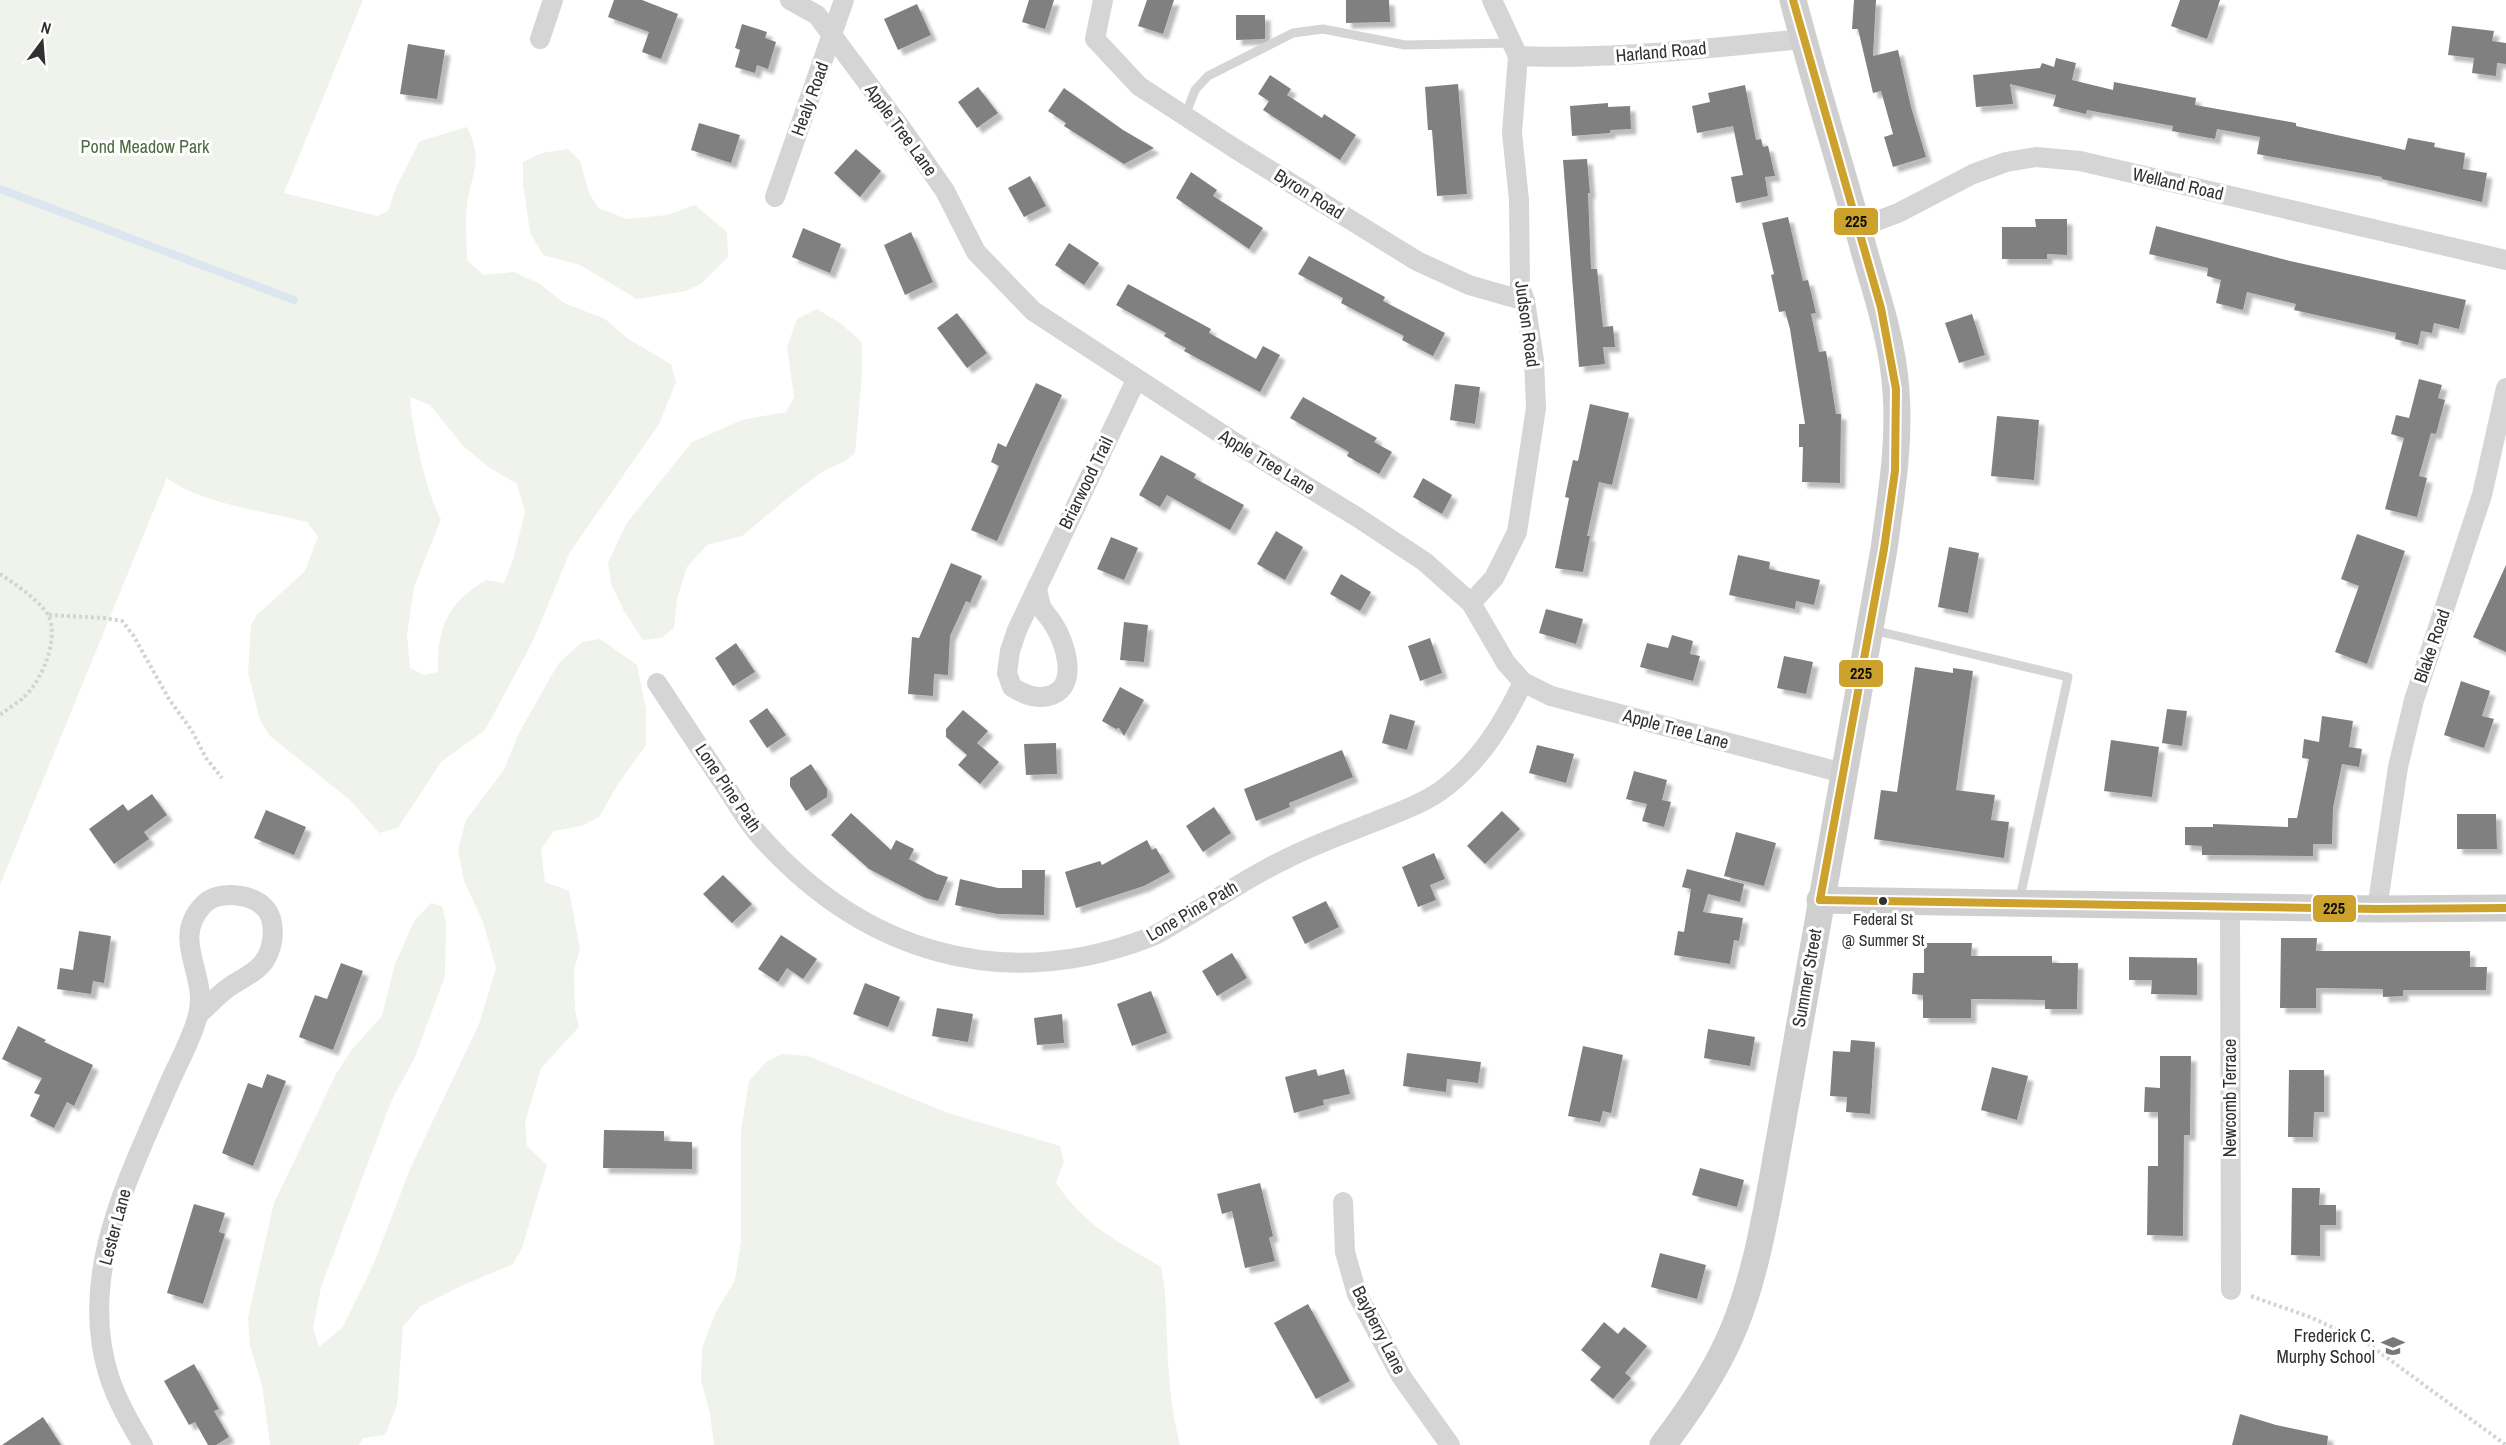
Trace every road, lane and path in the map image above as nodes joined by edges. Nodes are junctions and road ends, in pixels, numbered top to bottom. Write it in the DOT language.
graph roads {
  1 [pos="553,0"];
  2 [pos="790,0"];
  3 [pos="844,0"];
  4 [pos="1103,0"];
  5 [pos="1492,0"];
  6 [pos="1793,0"];
  7 [pos="832,37"];
  8 [pos="540,39"];
  9 [pos="1803,39"];
  10 [pos="1515,50"];
  11 [pos="1185,117"];
  12 [pos="775,197"];
  13 [pos="1858,228"];
  14 [pos="2506,260"];
  15 [pos="1525,301"];
  16 [pos="1136,380"];
  17 [pos="2506,388"];
  18 [pos="0,574"];
  19 [pos="1037,587"];
  20 [pos="1471,603"];
  21 [pos="49,615"];
  22 [pos="1870,629"];
  23 [pos="1523,682"];
  24 [pos="657,683"];
  25 [pos="0,715"];
  26 [pos="1843,773"];
  27 [pos="222,778"];
  28 [pos="1820,900"];
  29 [pos="2018,904"];
  30 [pos="2230,906"];
  31 [pos="2506,908"];
  32 [pos="2377,909"];
  33 [pos="199,1014"];
  34 [pos="1343,1202"];
  35 [pos="2230,1290"];
  36 [pos="2506,1444"];
  37 [pos="143,1445"];
  38 [pos="1450,1445"];
  39 [pos="1663,1445"];
  1 -- 8 [label="street"];
  2 -- 7 [label="street, Apple Tree Lane"];
  3 -- 7 [label="street, Healy Road"];
  4 -- 11 [label="street, Byron Road"];
  5 -- 10 [label="street, Judson Road"];
  6 -- 9 [label="street, Summer Street"];
  7 -- 12 [label="street, Healy Road"];
  7 -- 16 [label="street, Apple Tree Lane"];
  9 -- 10 [label="street, Harland Road"];
  9 -- 13 [label="street, Summer Street"];
  10 -- 11 [label="lane"];
  10 -- 15 [label="street, Judson Road"];
  11 -- 15 [label="street, Byron Road"];
  13 -- 14 [label="street, Welland Road"];
  13 -- 22 [label="street, Summer Street"];
  15 -- 20 [label="street, Judson Road"];
  16 -- 19 [label="street, Briarwood Trail"];
  16 -- 20 [label="street, Apple Tree Lane"];
  17 -- 32 [label="street, Blake Road"];
  18 -- 21 [label="path"];
  19 -- 19 [label="street, Briarwood Trail"];
  20 -- 23 [label="street, Apple Tree Lane"];
  21 -- 25 [label="path"];
  21 -- 27 [label="path"];
  22 -- 26 [label="street, Summer Street"];
  22 -- 29 [label="lane"];
  23 -- 24 [label="street, Lone Pine Path"];
  23 -- 26 [label="street, Apple Tree Lane"];
  26 -- 28 [label="street, Summer Street"];
  28 -- 29 [label="street"];
  28 -- 39 [label="street, Summer Street"];
  29 -- 30 [label="street"];
  30 -- 32 [label="street"];
  30 -- 35 [label="street, Newcomb Terrace"];
  31 -- 32 [label="street"];
  33 -- 33 [label="street, Lester Lane"];
  33 -- 37 [label="street, Lester Lane"];
  34 -- 38 [label="street, Bayberry Lane"];
  35 -- 36 [label="path"];
}
